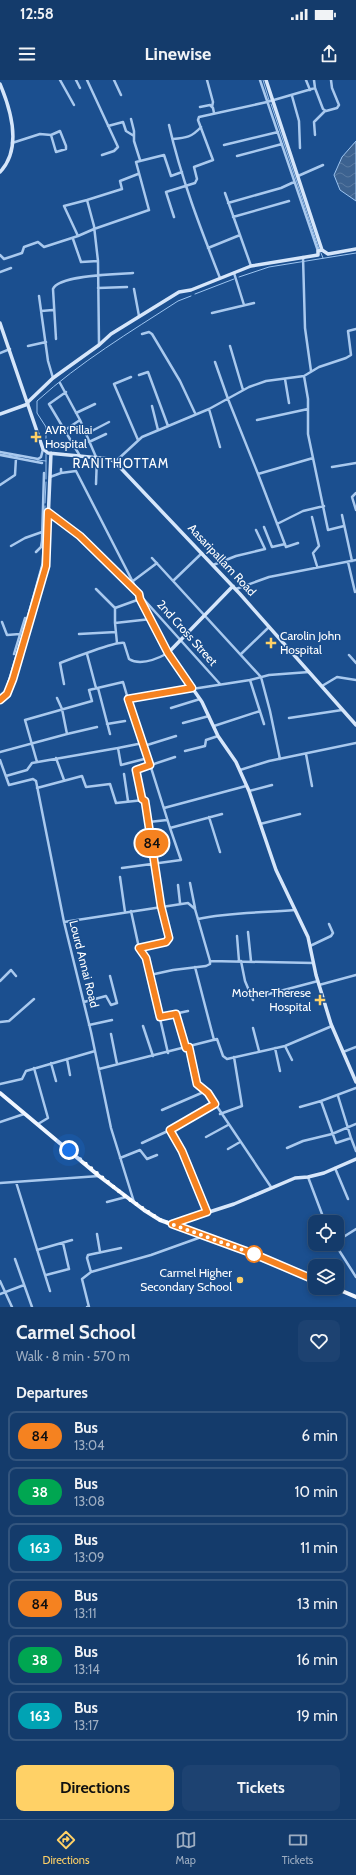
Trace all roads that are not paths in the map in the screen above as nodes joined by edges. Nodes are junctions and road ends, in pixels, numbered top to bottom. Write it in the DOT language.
graph roads {
  1 [pos="60,80"];
  2 [pos="76,80"];
  3 [pos="87,80"];
  4 [pos="114,80"];
  5 [pos="207,80"];
  6 [pos="260,80"];
  7 [pos="266,80"];
  8 [pos="306,80"];
  9 [pos="314,80"];
  10 [pos="332,80"];
  11 [pos="0,84"];
  12 [pos="80,88"];
  13 [pos="315,88"];
  14 [pos="310,90"];
  15 [pos="121,95"];
  16 [pos="292,96"];
  17 [pos="273,101"];
  18 [pos="267,102"];
  19 [pos="74,104"];
  20 [pos="200,107"];
  21 [pos="212,107"];
  22 [pos="325,111"];
  23 [pos="214,113"];
  24 [pos="131,119"];
  25 [pos="169,124"];
  26 [pos="108,126"];
  27 [pos="201,127"];
  28 [pos="278,132"];
  29 [pos="51,135"];
  30 [pos="315,135"];
  31 [pos="134,136"];
  32 [pos="173,139"];
  33 [pos="12,143"];
  34 [pos="282,144"];
  35 [pos="224,146"];
  36 [pos="300,148"];
  37 [pos="102,155"];
  38 [pos="237,156"];
  39 [pos="140,160"];
  40 [pos="323,165"];
  41 [pos="0,172"];
  42 [pos="182,172"];
  43 [pos="138,174"];
  44 [pos="296,177"];
  45 [pos="294,182"];
  46 [pos="186,186"];
  47 [pos="225,193"];
  48 [pos="87,200"];
  49 [pos="288,201"];
  50 [pos="228,203"];
  51 [pos="174,217"];
  52 [pos="233,217"];
  53 [pos="94,229"];
  54 [pos="240,235"];
  55 [pos="78,236"];
  56 [pos="73,239"];
  57 [pos="208,248"];
  58 [pos="356,249"];
  59 [pos="320,251"];
  60 [pos="0,254"];
  61 [pos="303,257"];
  62 [pos="98,261"];
  63 [pos="251,266"];
  64 [pos="11,268"];
  65 [pos="0,272"];
  66 [pos="234,272"];
  67 [pos="133,273"];
  68 [pos="98,276"];
  69 [pos="220,278"];
  70 [pos="127,287"];
  71 [pos="98,288"];
  72 [pos="134,290"];
  73 [pos="39,296"];
  74 [pos="254,303"];
  75 [pos="244,306"];
  76 [pos="53,310"];
  77 [pos="41,311"];
  78 [pos="212,313"];
  79 [pos="140,318"];
  80 [pos="0,323"];
  81 [pos="356,329"];
  82 [pos="142,334"];
  83 [pos="56,339"];
  84 [pos="46,342"];
  85 [pos="99,345"];
  86 [pos="28,346"];
  87 [pos="230,346"];
  88 [pos="10,349"];
  89 [pos="0,353"];
  90 [pos="215,362"];
  91 [pos="311,371"];
  92 [pos="139,375"];
  93 [pos="304,376"];
  94 [pos="132,377"];
  95 [pos="53,378"];
  96 [pos="285,379"];
  97 [pos="60,383"];
  98 [pos="243,390"];
  99 [pos="66,392"];
  100 [pos="228,399"];
  101 [pos="28,403"];
  102 [pos="289,403"];
  103 [pos="95,404"];
  104 [pos="152,406"];
  105 [pos="209,408"];
  106 [pos="308,409"];
  107 [pos="76,413"];
  108 [pos="195,413"];
  109 [pos="0,414"];
  110 [pos="80,420"];
  111 [pos="257,420"];
  112 [pos="110,422"];
  113 [pos="168,426"];
  114 [pos="65,430"];
  115 [pos="158,430"];
  116 [pos="86,434"];
  117 [pos="106,434"];
  118 [pos="138,440"];
  119 [pos="89,442"];
  120 [pos="220,447"];
  121 [pos="47,451"];
  122 [pos="0,454"];
  123 [pos="16,456"];
  124 [pos="80,456"];
  125 [pos="96,457"];
  126 [pos="313,458"];
  127 [pos="116,462"];
  128 [pos="42,463"];
  129 [pos="356,463"];
  130 [pos="332,467"];
  131 [pos="61,469"];
  132 [pos="44,473"];
  133 [pos="61,473"];
  134 [pos="258,474"];
  135 [pos="50,479"];
  136 [pos="44,481"];
  137 [pos="96,484"];
  138 [pos="0,485"];
  139 [pos="356,493"];
  140 [pos="43,504"];
  141 [pos="48,505"];
  142 [pos="324,506"];
  143 [pos="356,510"];
  144 [pos="48,512"];
  145 [pos="342,515"];
  146 [pos="312,517"];
  147 [pos="277,524"];
  148 [pos="344,526"];
  149 [pos="264,527"];
  150 [pos="256,530"];
  151 [pos="42,532"];
  152 [pos="298,543"];
  153 [pos="285,544"];
  154 [pos="11,546"];
  155 [pos="272,547"];
  156 [pos="265,549"];
  157 [pos="36,552"];
  158 [pos="202,553"];
  159 [pos="152,558"];
  160 [pos="356,560"];
  161 [pos="352,561"];
  162 [pos="348,562"];
  163 [pos="157,564"];
  164 [pos="213,564"];
  165 [pos="318,567"];
  166 [pos="174,580"];
  167 [pos="133,581"];
  168 [pos="233,586"];
  169 [pos="96,589"];
  170 [pos="236,589"];
  171 [pos="355,592"];
  172 [pos="139,594"];
  173 [pos="142,599"];
  174 [pos="115,608"];
  175 [pos="206,615"];
  176 [pos="25,618"];
  177 [pos="151,619"];
  178 [pos="2,622"];
  179 [pos="115,623"];
  180 [pos="270,626"];
  181 [pos="116,632"];
  182 [pos="79,634"];
  183 [pos="20,635"];
  184 [pos="26,638"];
  185 [pos="182,640"];
  186 [pos="117,643"];
  187 [pos="168,653"];
  188 [pos="14,654"];
  189 [pos="86,654"];
  190 [pos="241,654"];
  191 [pos="349,656"];
  192 [pos="356,663"];
  193 [pos="310,672"];
  194 [pos="261,677"];
  195 [pos="250,680"];
  196 [pos="356,680"];
  197 [pos="64,684"];
  198 [pos="221,684"];
  199 [pos="322,686"];
  200 [pos="97,688"];
  201 [pos="192,688"];
  202 [pos="57,698"];
  203 [pos="128,699"];
  204 [pos="200,699"];
  205 [pos="0,700"];
  206 [pos="171,708"];
  207 [pos="62,709"];
  208 [pos="343,710"];
  209 [pos="260,711"];
  210 [pos="209,716"];
  211 [pos="289,718"];
  212 [pos="125,721"];
  213 [pos="183,723"];
  214 [pos="107,724"];
  215 [pos="264,724"];
  216 [pos="356,725"];
  217 [pos="214,726"];
  218 [pos="97,727"];
  219 [pos="67,734"];
  220 [pos="110,734"];
  221 [pos="176,736"];
  222 [pos="218,736"];
  223 [pos="31,743"];
  224 [pos="356,743"];
  225 [pos="144,745"];
  226 [pos="118,748"];
  227 [pos="185,751"];
  228 [pos="0,752"];
  229 [pos="306,754"];
  230 [pos="175,757"];
  231 [pos="56,758"];
  232 [pos="148,758"];
  233 [pos="280,759"];
  234 [pos="0,760"];
  235 [pos="37,762"];
  236 [pos="150,765"];
  237 [pos="240,770"];
  238 [pos="124,774"];
  239 [pos="6,776"];
  240 [pos="64,780"];
  241 [pos="272,785"];
  242 [pos="246,786"];
  243 [pos="312,786"];
  244 [pos="38,788"];
  245 [pos="249,791"];
  246 [pos="142,799"];
  247 [pos="128,801"];
  248 [pos="164,808"];
  249 [pos="222,814"];
  250 [pos="300,814"];
  251 [pos="209,817"];
  252 [pos="167,820"];
  253 [pos="149,822"];
  254 [pos="260,824"];
  255 [pos="170,828"];
  256 [pos="220,852"];
  257 [pos="155,863"];
  258 [pos="122,868"];
  259 [pos="120,877"];
  260 [pos="190,884"];
  261 [pos="178,885"];
  262 [pos="180,903"];
  263 [pos="161,906"];
  264 [pos="195,909"];
  265 [pos="296,910"];
  266 [pos="131,911"];
  267 [pos="125,912"];
  268 [pos="198,919"];
  269 [pos="64,922"];
  270 [pos="329,924"];
  271 [pos="248,932"];
  272 [pos="237,936"];
  273 [pos="310,946"];
  274 [pos="139,948"];
  275 [pos="210,961"];
  276 [pos="240,961"];
  277 [pos="251,961"];
  278 [pos="313,963"];
  279 [pos="195,967"];
  280 [pos="150,975"];
  281 [pos="356,975"];
  282 [pos="16,976"];
  283 [pos="110,976"];
  284 [pos="0,980"];
  285 [pos="318,983"];
  286 [pos="252,994"];
  287 [pos="34,999"];
  288 [pos="253,1000"];
  289 [pos="84,1002"];
  290 [pos="188,1011"];
  291 [pos="176,1014"];
  292 [pos="160,1017"];
  293 [pos="112,1020"];
  294 [pos="0,1022"];
  295 [pos="89,1025"];
  296 [pos="143,1026"];
  297 [pos="332,1026"];
  298 [pos="253,1028"];
  299 [pos="111,1034"];
  300 [pos="214,1040"];
  301 [pos="285,1046"];
  302 [pos="356,1047"];
  303 [pos="187,1048"];
  304 [pos="275,1048"];
  305 [pos="95,1051"];
  306 [pos="259,1051"];
  307 [pos="343,1052"];
  308 [pos="168,1053"];
  309 [pos="153,1056"];
  310 [pos="234,1057"];
  311 [pos="67,1058"];
  312 [pos="292,1060"];
  313 [pos="51,1063"];
  314 [pos="117,1064"];
  315 [pos="34,1068"];
  316 [pos="98,1069"];
  317 [pos="280,1071"];
  318 [pos="70,1075"];
  319 [pos="56,1082"];
  320 [pos="356,1082"];
  321 [pos="0,1084"];
  322 [pos="356,1088"];
  323 [pos="206,1091"];
  324 [pos="0,1093"];
  325 [pos="338,1096"];
  326 [pos="321,1102"];
  327 [pos="215,1104"];
  328 [pos="300,1107"];
  329 [pos="162,1110"];
  330 [pos="26,1114"];
  331 [pos="220,1114"];
  332 [pos="0,1122"];
  333 [pos="38,1124"];
  334 [pos="356,1124"];
  335 [pos="228,1125"];
  336 [pos="347,1127"];
  337 [pos="170,1130"];
  338 [pos="332,1134"];
  339 [pos="206,1137"];
  340 [pos="351,1138"];
  341 [pos="240,1142"];
  342 [pos="142,1143"];
  343 [pos="287,1148"];
  344 [pos="228,1149"];
  345 [pos="356,1151"];
  346 [pos="157,1155"];
  347 [pos="120,1158"];
  348 [pos="356,1159"];
  349 [pos="334,1168"];
  350 [pos="99,1176"];
  351 [pos="308,1177"];
  352 [pos="16,1182"];
  353 [pos="0,1183"];
  354 [pos="271,1187"];
  355 [pos="126,1197"];
  356 [pos="348,1199"];
  357 [pos="107,1202"];
  358 [pos="135,1204"];
  359 [pos="207,1212"];
  360 [pos="322,1215"];
  361 [pos="172,1224"];
  362 [pos="356,1230"];
  363 [pos="97,1234"];
  364 [pos="204,1236"];
  365 [pos="344,1237"];
  366 [pos="72,1240"];
  367 [pos="63,1243"];
  368 [pos="120,1248"];
  369 [pos="37,1250"];
  370 [pos="339,1251"];
  371 [pos="100,1252"];
  372 [pos="15,1259"];
  373 [pos="91,1272"];
  374 [pos="46,1276"];
  375 [pos="308,1277"];
  376 [pos="356,1277"];
  377 [pos="0,1281"];
  378 [pos="24,1285"];
  379 [pos="50,1291"];
  380 [pos="5,1292"];
  381 [pos="344,1292"];
  382 [pos="0,1294"];
  383 [pos="356,1297"];
  384 [pos="12,1307"];
  385 [pos="32,1307"];
  386 [pos="88,1307"];
  1 -- 19 [label="street"];
  2 -- 12 [label="street"];
  3 -- 26 [label="street"];
  4 -- 15 [label="street"];
  5 -- 21 [label="street"];
  6 -- 18 [label="street"];
  7 -- 17 [label="street"];
  8 -- 14 [label="street"];
  9 -- 13 [label="street"];
  10 -- 22 [label="street"];
  11 -- 33 [label="street"];
  13 -- 14 [label="street"];
  13 -- 22 [label="street"];
  14 -- 16 [label="street"];
  16 -- 17 [label="street"];
  16 -- 36 [label="street"];
  17 -- 18 [label="street"];
  17 -- 44 [label="street"];
  18 -- 23 [label="street"];
  18 -- 28 [label="street"];
  20 -- 21 [label="street"];
  21 -- 23 [label="street"];
  22 -- 30 [label="street"];
  23 -- 27 [label="street"];
  24 -- 31 [label="street"];
  25 -- 32 [label="street"];
  26 -- 31 [label="street"];
  26 -- 37 [label="street"];
  27 -- 32 [label="street"];
  27 -- 46 [label="street"];
  28 -- 34 [label="street"];
  28 -- 35 [label="street"];
  29 -- 29 [label="street"];
  29 -- 33 [label="street"];
  31 -- 39 [label="street"];
  32 -- 42 [label="street"];
  33 -- 41 [label="street"];
  34 -- 38 [label="street"];
  34 -- 45 [label="street"];
  39 -- 42 [label="street"];
  39 -- 43 [label="street"];
  40 -- 44 [label="street"];
  42 -- 46 [label="street"];
  43 -- 48 [label="street"];
  43 -- 53 [label="street"];
  44 -- 59 [label="street"];
  45 -- 50 [label="street"];
  45 -- 59 [label="street"];
  46 -- 51 [label="street"];
  46 -- 57 [label="street"];
  47 -- 50 [label="street"];
  48 -- 53 [label="street"];
  48 -- 55 [label="street"];
  49 -- 52 [label="street"];
  50 -- 52 [label="street"];
  52 -- 54 [label="street"];
  53 -- 55 [label="street"];
  53 -- 62 [label="street"];
  54 -- 57 [label="street"];
  54 -- 63 [label="street"];
  55 -- 56 [label="street"];
  56 -- 60 [label="street"];
  56 -- 62 [label="street"];
  57 -- 69 [label="street"];
  58 -- 59 [label="street"];
  59 -- 61 [label="street"];
  61 -- 63 [label="street"];
  61 -- 91 [label="street"];
  62 -- 68 [label="street"];
  63 -- 66 [label="street"];
  64 -- 65 [label="street"];
  66 -- 69 [label="street"];
  66 -- 75 [label="street"];
  67 -- 68 [label="street"];
  68 -- 71 [label="street"];
  68 -- 76 [label="street"];
  69 -- 79 [label="street"];
  70 -- 71 [label="street"];
  71 -- 85 [label="street"];
  72 -- 79 [label="street"];
  73 -- 77 [label="street"];
  74 -- 75 [label="street"];
  75 -- 78 [label="street"];
  76 -- 77 [label="street"];
  76 -- 83 [label="street"];
  77 -- 84 [label="street"];
  79 -- 85 [label="street"];
  80 -- 88 [label="street"];
  81 -- 91 [label="street"];
  82 -- 108 [label="street"];
  84 -- 86 [label="street"];
  84 -- 95 [label="street"];
  85 -- 95 [label="street"];
  87 -- 98 [label="street"];
  88 -- 89 [label="street"];
  88 -- 101 [label="street"];
  90 -- 100 [label="street"];
  91 -- 93 [label="street"];
  92 -- 113 [label="street"];
  93 -- 96 [label="street"];
  93 -- 106 [label="street"];
  94 -- 118 [label="street"];
  95 -- 101 [label="street"];
  96 -- 98 [label="street"];
  96 -- 102 [label="street"];
  97 -- 99 [label="street"];
  98 -- 100 [label="street"];
  99 -- 107 [label="street"];
  99 -- 114 [label="street"];
  100 -- 105 [label="street"];
  100 -- 134 [label="street"];
  101 -- 109 [label="street"];
  101 -- 121 [label="street"];
  103 -- 107 [label="street"];
  104 -- 115 [label="street"];
  105 -- 108 [label="street"];
  105 -- 120 [label="street"];
  106 -- 111 [label="street"];
  106 -- 126 [label="street"];
  107 -- 110 [label="street"];
  108 -- 113 [label="street"];
  110 -- 114 [label="street"];
  110 -- 116 [label="street"];
  112 -- 116 [label="street"];
  113 -- 115 [label="street"];
  114 -- 124 [label="street"];
  115 -- 118 [label="street"];
  116 -- 119 [label="street"];
  117 -- 119 [label="street"];
  118 -- 127 [label="street"];
  119 -- 125 [label="street"];
  121 -- 123 [label="street"];
  121 -- 124 [label="street"];
  121 -- 135 [label="street"];
  122 -- 123 [label="street"];
  123 -- 128 [label="street"];
  123 -- 138 [label="street"];
  124 -- 125 [label="street"];
  125 -- 127 [label="street"];
  125 -- 137 [label="street"];
  126 -- 134 [label="street"];
  126 -- 142 [label="street"];
  127 -- 158 [label="street, Aasaripallam Road"];
  129 -- 130 [label="street"];
  131 -- 133 [label="street"];
  132 -- 136 [label="street"];
  133 -- 135 [label="street"];
  133 -- 167 [label="street"];
  134 -- 147 [label="street"];
  135 -- 136 [label="street"];
  135 -- 141 [label="street"];
  136 -- 140 [label="street"];
  139 -- 143 [label="street"];
  140 -- 141 [label="street"];
  140 -- 151 [label="street"];
  141 -- 144 [label="street"];
  142 -- 147 [label="street"];
  142 -- 148 [label="street"];
  144 -- 172 [label="street, 2nd Cross Street"];
  144 -- 184 [label="street"];
  145 -- 148 [label="street"];
  146 -- 165 [label="street"];
  147 -- 153 [label="street"];
  148 -- 161 [label="street"];
  149 -- 155 [label="street"];
  150 -- 156 [label="street"];
  151 -- 154 [label="street"];
  151 -- 157 [label="street"];
  152 -- 153 [label="street"];
  153 -- 155 [label="street"];
  155 -- 156 [label="street"];
  156 -- 164 [label="street"];
  158 -- 164 [label="street, Aasaripallam Road"];
  158 -- 166 [label="street"];
  159 -- 163 [label="street"];
  160 -- 161 [label="street"];
  161 -- 162 [label="street"];
  162 -- 165 [label="street"];
  162 -- 171 [label="street"];
  163 -- 166 [label="street"];
  163 -- 167 [label="street"];
  164 -- 168 [label="street, Aasaripallam Road"];
  165 -- 170 [label="street"];
  166 -- 175 [label="street"];
  167 -- 172 [label="street"];
  168 -- 170 [label="street, Aasaripallam Road"];
  168 -- 175 [label="street"];
  169 -- 174 [label="street"];
  170 -- 180 [label="street, Aasaripallam Road"];
  172 -- 173 [label="street, 2nd Cross Street"];
  173 -- 174 [label="street"];
  173 -- 177 [label="street"];
  173 -- 185 [label="street, 2nd Cross Street"];
  174 -- 179 [label="street"];
  175 -- 185 [label="street"];
  175 -- 190 [label="street"];
  176 -- 183 [label="street"];
  177 -- 179 [label="street"];
  177 -- 187 [label="street"];
  178 -- 183 [label="street"];
  179 -- 181 [label="street"];
  180 -- 190 [label="street"];
  180 -- 193 [label="street, Aasaripallam Road"];
  181 -- 182 [label="street"];
  181 -- 186 [label="street"];
  183 -- 184 [label="street"];
  183 -- 188 [label="street"];
  184 -- 205 [label="street"];
  185 -- 187 [label="street"];
  185 -- 198 [label="street, 2nd Cross Street"];
  186 -- 187 [label="street"];
  186 -- 189 [label="street"];
  187 -- 201 [label="street"];
  189 -- 197 [label="street"];
  189 -- 200 [label="street"];
  190 -- 194 [label="street"];
  191 -- 192 [label="street"];
  193 -- 194 [label="street"];
  193 -- 199 [label="street, Aasaripallam Road"];
  194 -- 195 [label="street"];
  194 -- 233 [label="street"];
  195 -- 198 [label="street"];
  195 -- 209 [label="street"];
  196 -- 199 [label="street"];
  198 -- 201 [label="street"];
  199 -- 208 [label="street, Aasaripallam Road"];
  200 -- 203 [label="street"];
  200 -- 207 [label="street"];
  200 -- 214 [label="street"];
  201 -- 203 [label="street"];
  201 -- 204 [label="street"];
  202 -- 207 [label="street"];
  203 -- 225 [label="street"];
  204 -- 206 [label="street"];
  204 -- 210 [label="street"];
  207 -- 219 [label="street"];
  207 -- 223 [label="street"];
  208 -- 211 [label="street"];
  208 -- 216 [label="street, Aasaripallam Road"];
  209 -- 215 [label="street"];
  209 -- 217 [label="street"];
  210 -- 213 [label="street"];
  210 -- 217 [label="street"];
  212 -- 214 [label="street"];
  214 -- 220 [label="street"];
  217 -- 222 [label="street"];
  218 -- 219 [label="street"];
  219 -- 223 [label="street"];
  221 -- 225 [label="street"];
  222 -- 227 [label="street"];
  222 -- 237 [label="street"];
  223 -- 228 [label="street"];
  223 -- 235 [label="street"];
  224 -- 229 [label="street"];
  225 -- 226 [label="street"];
  225 -- 232 [label="street"];
  226 -- 231 [label="street"];
  226 -- 232 [label="street"];
  229 -- 233 [label="street"];
  229 -- 243 [label="street"];
  230 -- 236 [label="street"];
  231 -- 235 [label="street"];
  231 -- 240 [label="street"];
  232 -- 236 [label="street"];
  233 -- 237 [label="street"];
  234 -- 239 [label="street"];
  235 -- 239 [label="street"];
  236 -- 246 [label="street"];
  236 -- 248 [label="street"];
  237 -- 242 [label="street"];
  238 -- 247 [label="street"];
  239 -- 244 [label="street"];
  240 -- 244 [label="street"];
  240 -- 247 [label="street"];
  241 -- 245 [label="street"];
  242 -- 245 [label="street"];
  242 -- 248 [label="street"];
  244 -- 269 [label="street, Lourd Annai Road"];
  245 -- 254 [label="street"];
  246 -- 247 [label="street"];
  246 -- 253 [label="street"];
  248 -- 252 [label="street"];
  249 -- 251 [label="street"];
  250 -- 254 [label="street"];
  251 -- 255 [label="street"];
  251 -- 256 [label="street"];
  252 -- 253 [label="street"];
  252 -- 255 [label="street"];
  253 -- 257 [label="street"];
  254 -- 265 [label="street"];
  255 -- 257 [label="street"];
  257 -- 258 [label="street"];
  257 -- 263 [label="street"];
  259 -- 267 [label="street"];
  260 -- 264 [label="street"];
  261 -- 262 [label="street"];
  262 -- 263 [label="street"];
  262 -- 264 [label="street"];
  263 -- 266 [label="street"];
  263 -- 274 [label="street"];
  264 -- 268 [label="street"];
  265 -- 268 [label="street"];
  265 -- 273 [label="street"];
  266 -- 267 [label="street"];
  266 -- 274 [label="street"];
  267 -- 269 [label="street"];
  268 -- 275 [label="street"];
  269 -- 289 [label="street, Lourd Annai Road"];
  270 -- 273 [label="street"];
  271 -- 277 [label="street"];
  272 -- 276 [label="street"];
  273 -- 278 [label="street"];
  274 -- 280 [label="street"];
  275 -- 276 [label="street"];
  275 -- 279 [label="street"];
  276 -- 277 [label="street"];
  276 -- 286 [label="street"];
  277 -- 278 [label="street"];
  278 -- 285 [label="street"];
  279 -- 280 [label="street"];
  279 -- 300 [label="street"];
  280 -- 292 [label="street"];
  281 -- 285 [label="street"];
  282 -- 284 [label="street"];
  283 -- 289 [label="street"];
  285 -- 286 [label="street"];
  285 -- 297 [label="street"];
  286 -- 288 [label="street"];
  287 -- 294 [label="street"];
  289 -- 295 [label="street, Lourd Annai Road"];
  290 -- 291 [label="street"];
  291 -- 292 [label="street"];
  291 -- 303 [label="street"];
  292 -- 308 [label="street"];
  293 -- 295 [label="street"];
  295 -- 305 [label="street, Lourd Annai Road"];
  296 -- 309 [label="street"];
  297 -- 301 [label="street"];
  297 -- 307 [label="street"];
  298 -- 306 [label="street"];
  299 -- 314 [label="street"];
  300 -- 303 [label="street"];
  300 -- 310 [label="street"];
  301 -- 304 [label="street"];
  301 -- 312 [label="street"];
  302 -- 307 [label="street"];
  303 -- 308 [label="street"];
  303 -- 323 [label="street"];
  304 -- 306 [label="street"];
  304 -- 317 [label="street"];
  305 -- 311 [label="street"];
  305 -- 316 [label="street, Lourd Annai Road"];
  306 -- 310 [label="street"];
  307 -- 320 [label="street"];
  308 -- 309 [label="street"];
  309 -- 314 [label="street"];
  310 -- 331 [label="street"];
  311 -- 313 [label="street"];
  311 -- 318 [label="street"];
  313 -- 315 [label="street"];
  313 -- 319 [label="street"];
  314 -- 316 [label="street"];
  315 -- 321 [label="street"];
  315 -- 333 [label="street"];
  316 -- 347 [label="street, Lourd Annai Road"];
  322 -- 325 [label="street"];
  323 -- 327 [label="street"];
  323 -- 329 [label="street"];
  324 -- 330 [label="main road"];
  325 -- 326 [label="street"];
  325 -- 336 [label="street"];
  326 -- 328 [label="street"];
  326 -- 338 [label="street"];
  327 -- 331 [label="street"];
  327 -- 337 [label="street"];
  330 -- 332 [label="street"];
  330 -- 333 [label="main road"];
  331 -- 335 [label="street"];
  333 -- 350 [label="main road"];
  334 -- 336 [label="street"];
  335 -- 339 [label="street"];
  335 -- 341 [label="street"];
  336 -- 338 [label="street"];
  336 -- 340 [label="street"];
  337 -- 342 [label="street"];
  337 -- 359 [label="street"];
  338 -- 340 [label="street"];
  338 -- 343 [label="street"];
  340 -- 345 [label="street"];
  341 -- 344 [label="street"];
  341 -- 354 [label="street"];
  346 -- 347 [label="street"];
  347 -- 358 [label="street, Lourd Annai Road"];
  348 -- 349 [label="street"];
  349 -- 351 [label="street"];
  349 -- 356 [label="street"];
  350 -- 352 [label="street"];
  350 -- 355 [label="main road"];
  351 -- 354 [label="street"];
  351 -- 360 [label="street"];
  352 -- 353 [label="street"];
  352 -- 369 [label="street"];
  354 -- 359 [label="street"];
  355 -- 357 [label="street"];
  355 -- 358 [label="main road"];
  358 -- 361 [label="main road"];
  359 -- 361 [label="street"];
  361 -- 364 [label="main road"];
  362 -- 365 [label="street"];
  363 -- 371 [label="street"];
  364 -- 373 [label="street"];
  364 -- 375 [label="main road"];
  366 -- 367 [label="street"];
  367 -- 369 [label="street"];
  367 -- 374 [label="street"];
  368 -- 371 [label="street"];
  369 -- 374 [label="street"];
  370 -- 376 [label="street"];
  371 -- 373 [label="street"];
  372 -- 378 [label="street"];
  373 -- 386 [label="street"];
  374 -- 379 [label="street"];
  377 -- 380 [label="street"];
  378 -- 380 [label="street"];
  378 -- 385 [label="street"];
  380 -- 382 [label="street"];
  380 -- 384 [label="street"];
  381 -- 383 [label="main road"];
}
